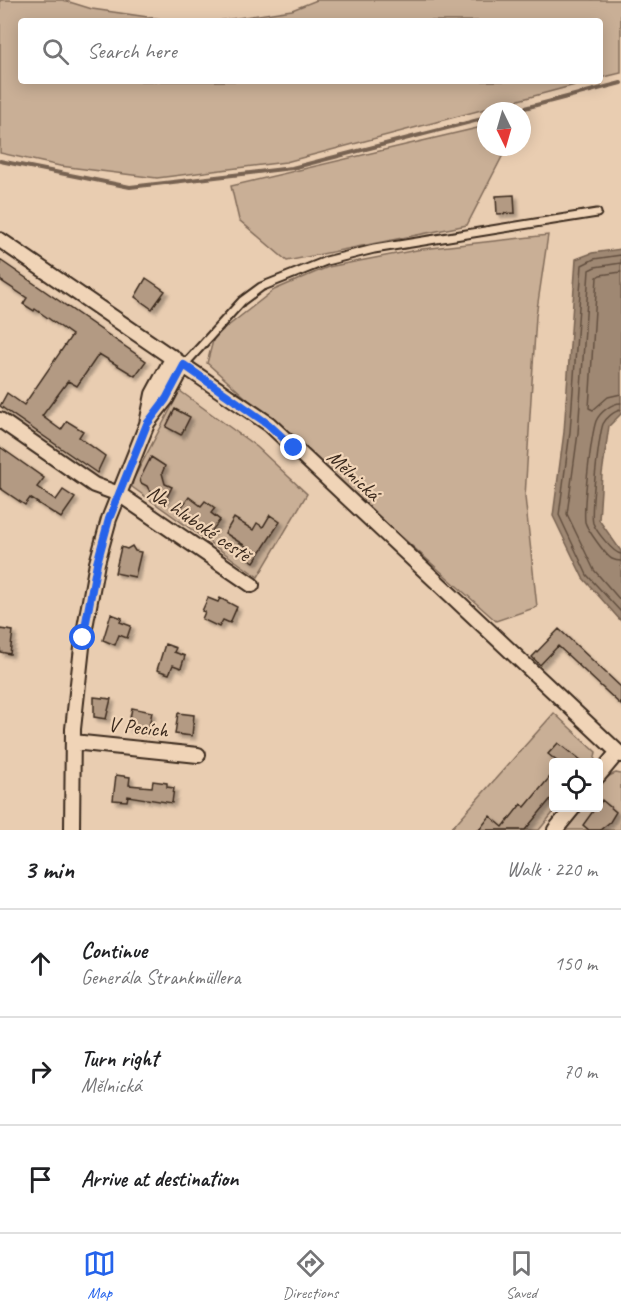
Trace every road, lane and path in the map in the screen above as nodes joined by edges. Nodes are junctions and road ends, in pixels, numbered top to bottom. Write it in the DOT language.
graph roads {
  1 [pos="597,213"];
  2 [pos="0,240"];
  3 [pos="179,361"];
  4 [pos="0,420"];
  5 [pos="119,494"];
  6 [pos="252,585"];
  7 [pos="72,742"];
  8 [pos="620,753"];
  9 [pos="198,755"];
  10 [pos="603,771"];
  11 [pos="569,812"];
  12 [pos="72,830"];
  13 [pos="555,830"];
  1 -- 3 [label="lane"];
  2 -- 3 [label="street, Mělnická"];
  3 -- 5 [label="street"];
  3 -- 8 [label="street, Mělnická"];
  4 -- 5 [label="street, Na hluboké cestě"];
  5 -- 6 [label="street, Na hluboké cestě"];
  5 -- 7 [label="street"];
  7 -- 9 [label="street, V Pecích"];
  7 -- 12 [label="street"];
  8 -- 10 [label="street"];
  11 -- 13 [label="street"];
}
